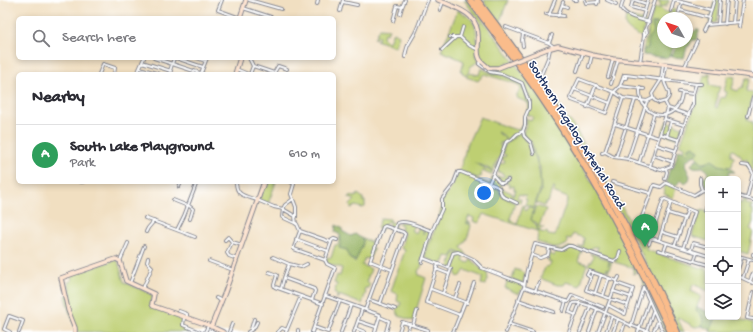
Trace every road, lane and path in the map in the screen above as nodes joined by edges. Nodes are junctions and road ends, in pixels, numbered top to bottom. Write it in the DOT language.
graph roads {
  1 [pos="222,0"];
  2 [pos="247,0"];
  3 [pos="318,0"];
  4 [pos="405,0"];
  5 [pos="428,0"];
  6 [pos="438,0"];
  7 [pos="470,0"];
  8 [pos="477,0"];
  9 [pos="482,0"];
  10 [pos="555,0"];
  11 [pos="573,0"];
  12 [pos="578,0"];
  13 [pos="585,0"];
  14 [pos="607,0"];
  15 [pos="623,0"];
  16 [pos="634,0"];
  17 [pos="648,0"];
  18 [pos="655,0"];
  19 [pos="674,0"];
  20 [pos="714,0"];
  21 [pos="720,0"];
  22 [pos="727,0"];
  23 [pos="735,0"];
  24 [pos="743,0"];
  25 [pos="343,1"];
  26 [pos="443,2"];
  27 [pos="563,2"];
  28 [pos="598,2"];
  29 [pos="615,2"];
  30 [pos="682,2"];
  31 [pos="317,4"];
  32 [pos="357,4"];
  33 [pos="647,4"];
  34 [pos="562,5"];
  35 [pos="402,7"];
  36 [pos="568,7"];
  37 [pos="243,8"];
  38 [pos="281,9"];
  39 [pos="440,10"];
  40 [pos="711,10"];
  41 [pos="340,11"];
  42 [pos="671,11"];
  43 [pos="645,12"];
  44 [pos="400,14"];
  45 [pos="234,16"];
  46 [pos="241,16"];
  47 [pos="267,16"];
  48 [pos="558,16"];
  49 [pos="564,16"];
  50 [pos="709,18"];
  51 [pos="642,20"];
  52 [pos="393,21"];
  53 [pos="648,22"];
  54 [pos="740,22"];
  55 [pos="732,23"];
  56 [pos="718,24"];
  57 [pos="725,24"];
  58 [pos="707,25"];
  59 [pos="506,27"];
  60 [pos="739,27"];
  61 [pos="463,28"];
  62 [pos="702,31"];
  63 [pos="524,34"];
  64 [pos="552,35"];
  65 [pos="450,37"];
  66 [pos="456,37"];
  67 [pos="460,37"];
  68 [pos="697,41"];
  69 [pos="548,43"];
  70 [pos="511,44"];
  71 [pos="523,46"];
  72 [pos="550,48"];
  73 [pos="478,49"];
  74 [pos="442,50"];
  75 [pos="583,53"];
  76 [pos="592,55"];
  77 [pos="405,57"];
  78 [pos="613,59"];
  79 [pos="160,60"];
  80 [pos="174,60"];
  81 [pos="181,60"];
  82 [pos="206,60"];
  83 [pos="239,60"];
  84 [pos="250,60"];
  85 [pos="618,60"];
  86 [pos="142,62"];
  87 [pos="481,62"];
  88 [pos="640,62"];
  89 [pos="173,64"];
  90 [pos="665,64"];
  91 [pos="254,66"];
  92 [pos="204,67"];
  93 [pos="589,67"];
  94 [pos="685,67"];
  95 [pos="140,68"];
  96 [pos="236,69"];
  97 [pos="287,69"];
  98 [pos="170,70"];
  99 [pos="577,71"];
  100 [pos="100,72"];
  101 [pos="114,72"];
  102 [pos="137,72"];
  103 [pos="153,72"];
  104 [pos="196,72"];
  105 [pos="203,72"];
  106 [pos="235,72"];
  107 [pos="244,72"];
  108 [pos="250,72"];
  109 [pos="271,72"];
  110 [pos="275,72"];
  111 [pos="541,75"];
  112 [pos="753,76"];
  113 [pos="608,77"];
  114 [pos="662,80"];
  115 [pos="611,84"];
  116 [pos="696,84"];
  117 [pos="702,84"];
  118 [pos="596,85"];
  119 [pos="620,86"];
  120 [pos="640,88"];
  121 [pos="574,89"];
  122 [pos="644,89"];
  123 [pos="614,92"];
  124 [pos="679,92"];
  125 [pos="682,93"];
  126 [pos="693,94"];
  127 [pos="591,96"];
  128 [pos="753,97"];
  129 [pos="623,98"];
  130 [pos="653,98"];
  131 [pos="634,100"];
  132 [pos="641,100"];
  133 [pos="646,101"];
  134 [pos="665,102"];
  135 [pos="610,103"];
  136 [pos="587,107"];
  137 [pos="644,107"];
  138 [pos="668,108"];
  139 [pos="674,110"];
  140 [pos="655,114"];
  141 [pos="666,115"];
  142 [pos="689,115"];
  143 [pos="748,116"];
  144 [pos="665,119"];
  145 [pos="671,121"];
  146 [pos="615,124"];
  147 [pos="684,125"];
  148 [pos="626,128"];
  149 [pos="522,131"];
  150 [pos="636,131"];
  151 [pos="660,134"];
  152 [pos="648,135"];
  153 [pos="667,136"];
  154 [pos="659,138"];
  155 [pos="679,140"];
  156 [pos="657,145"];
  157 [pos="676,151"];
  158 [pos="534,154"];
  159 [pos="654,155"];
  160 [pos="616,157"];
  161 [pos="628,159"];
  162 [pos="673,162"];
  163 [pos="639,163"];
  164 [pos="742,165"];
  165 [pos="650,166"];
  166 [pos="666,169"];
  167 [pos="493,175"];
  168 [pos="700,178"];
  169 [pos="665,179"];
  170 [pos="508,180"];
  171 [pos="612,182"];
  172 [pos="488,183"];
  173 [pos="180,184"];
  174 [pos="196,184"];
  175 [pos="236,184"];
  176 [pos="263,184"];
  177 [pos="294,184"];
  178 [pos="179,187"];
  179 [pos="702,190"];
  180 [pos="705,190"];
  181 [pos="650,194"];
  182 [pos="741,197"];
  183 [pos="747,198"];
  184 [pos="293,199"];
  185 [pos="753,199"];
  186 [pos="173,200"];
  187 [pos="257,200"];
  188 [pos="671,202"];
  189 [pos="517,203"];
  190 [pos="188,205"];
  191 [pos="283,209"];
  192 [pos="688,209"];
  193 [pos="668,213"];
  194 [pos="296,217"];
  195 [pos="145,218"];
  196 [pos="684,218"];
  197 [pos="190,219"];
  198 [pos="154,221"];
  199 [pos="640,222"];
  200 [pos="296,224"];
  201 [pos="395,229"];
  202 [pos="177,230"];
  203 [pos="300,231"];
  204 [pos="432,231"];
  205 [pos="146,232"];
  206 [pos="662,232"];
  207 [pos="195,237"];
  208 [pos="678,237"];
  209 [pos="651,238"];
  210 [pos="296,239"];
  211 [pos="226,240"];
  212 [pos="336,240"];
  213 [pos="659,240"];
  214 [pos="232,242"];
  215 [pos="331,242"];
  216 [pos="128,243"];
  217 [pos="667,243"];
  218 [pos="649,244"];
  219 [pos="242,245"];
  220 [pos="675,245"];
  221 [pos="144,246"];
  222 [pos="705,246"];
  223 [pos="550,248"];
  224 [pos="683,248"];
  225 [pos="658,250"];
  226 [pos="691,250"];
  227 [pos="328,251"];
  228 [pos="620,251"];
  229 [pos="664,251"];
  230 [pos="697,252"];
  231 [pos="532,255"];
  232 [pos="705,255"];
  233 [pos="742,257"];
  234 [pos="148,258"];
  235 [pos="274,258"];
  236 [pos="424,258"];
  237 [pos="237,259"];
  238 [pos="749,259"];
  239 [pos="325,260"];
  240 [pos="741,260"];
  241 [pos="753,260"];
  242 [pos="120,261"];
  243 [pos="209,261"];
  244 [pos="694,261"];
  245 [pos="422,262"];
  246 [pos="289,264"];
  247 [pos="307,264"];
  248 [pos="438,264"];
  249 [pos="705,264"];
  250 [pos="381,266"];
  251 [pos="448,267"];
  252 [pos="436,269"];
  253 [pos="233,270"];
  254 [pos="392,270"];
  255 [pos="269,272"];
  256 [pos="593,272"];
  257 [pos="449,274"];
  258 [pos="753,274"];
  259 [pos="601,275"];
  260 [pos="619,277"];
  261 [pos="284,278"];
  262 [pos="591,278"];
  263 [pos="609,278"];
  264 [pos="743,278"];
  265 [pos="750,281"];
  266 [pos="474,282"];
  267 [pos="539,282"];
  268 [pos="616,282"];
  269 [pos="130,283"];
  270 [pos="753,283"];
  271 [pos="460,285"];
  272 [pos="524,286"];
  273 [pos="143,288"];
  274 [pos="281,289"];
  275 [pos="431,289"];
  276 [pos="536,291"];
  277 [pos="613,291"];
  278 [pos="753,292"];
  279 [pos="443,293"];
  280 [pos="595,294"];
  281 [pos="301,296"];
  282 [pos="326,296"];
  283 [pos="603,296"];
  284 [pos="631,297"];
  285 [pos="216,298"];
  286 [pos="455,298"];
  287 [pos="610,299"];
  288 [pos="312,300"];
  289 [pos="370,300"];
  290 [pos="518,300"];
  291 [pos="650,300"];
  292 [pos="222,301"];
  293 [pos="340,301"];
  294 [pos="566,301"];
  295 [pos="752,301"];
  296 [pos="465,302"];
  297 [pos="580,303"];
  298 [pos="323,304"];
  299 [pos="380,304"];
  300 [pos="351,305"];
  301 [pos="608,305"];
  302 [pos="628,305"];
  303 [pos="590,307"];
  304 [pos="603,307"];
  305 [pos="395,309"];
  306 [pos="597,309"];
  307 [pos="179,310"];
  308 [pos="364,310"];
  309 [pos="654,310"];
  310 [pos="749,310"];
  311 [pos="417,311"];
  312 [pos="562,311"];
  313 [pos="753,311"];
  314 [pos="554,312"];
  315 [pos="606,312"];
  316 [pos="460,315"];
  317 [pos="576,315"];
  318 [pos="612,316"];
  319 [pos="186,317"];
  320 [pos="380,317"];
  321 [pos="254,319"];
  322 [pos="618,319"];
  323 [pos="753,319"];
  324 [pos="658,320"];
  325 [pos="358,321"];
  326 [pos="257,322"];
  327 [pos="625,323"];
  328 [pos="232,324"];
  329 [pos="509,324"];
  330 [pos="411,325"];
  331 [pos="209,326"];
  332 [pos="631,326"];
  333 [pos="314,327"];
  334 [pos="376,327"];
  335 [pos="355,328"];
  336 [pos="639,329"];
  337 [pos="251,330"];
  338 [pos="286,331"];
  339 [pos="570,331"];
  340 [pos="646,331"];
  341 [pos="8,332"];
  342 [pos="19,332"];
  343 [pos="74,332"];
  344 [pos="200,332"];
  345 [pos="205,332"];
  346 [pos="222,332"];
  347 [pos="229,332"];
  348 [pos="248,332"];
  349 [pos="279,332"];
  350 [pos="312,332"];
  351 [pos="328,332"];
  352 [pos="341,332"];
  353 [pos="354,332"];
  354 [pos="365,332"];
  355 [pos="375,332"];
  356 [pos="386,332"];
  357 [pos="399,332"];
  358 [pos="407,332"];
  359 [pos="428,332"];
  360 [pos="453,332"];
  361 [pos="506,332"];
  362 [pos="533,332"];
  363 [pos="575,332"];
  364 [pos="580,332"];
  365 [pos="589,332"];
  366 [pos="598,332"];
  367 [pos="606,332"];
  368 [pos="613,332"];
  369 [pos="622,332"];
  370 [pos="638,332"];
  371 [pos="650,332"];
  372 [pos="653,332"];
  373 [pos="663,332"];
  374 [pos="671,332"];
  375 [pos="677,332"];
  1 -- 45 [label="street"];
  2 -- 37 [label="street"];
  2 -- 38 [label="street"];
  3 -- 31 [label="street"];
  4 -- 35 [label="street"];
  5 -- 77 [label="street"];
  6 -- 26 [label="street"];
  7 -- 374 [label="highway, Southern Tagalog Arterial Road"];
  8 -- 70 [label="highway, Southern Tagalog Arterial Road"];
  9 -- 70 [label="highway"];
  10 -- 48 [label="street"];
  11 -- 12 [label="street"];
  13 -- 28 [label="street"];
  14 -- 29 [label="street"];
  15 -- 51 [label="street"];
  16 -- 33 [label="street"];
  16 -- 43 [label="street"];
  17 -- 33 [label="street"];
  18 -- 53 [label="street"];
  19 -- 30 [label="street"];
  19 -- 42 [label="street"];
  20 -- 40 [label="street"];
  21 -- 56 [label="street"];
  22 -- 57 [label="street"];
  23 -- 55 [label="street"];
  24 -- 54 [label="street"];
  25 -- 32 [label="street"];
  25 -- 41 [label="street"];
  26 -- 39 [label="street"];
  26 -- 73 [label="street"];
  27 -- 34 [label="street"];
  30 -- 40 [label="street"];
  30 -- 50 [label="street"];
  33 -- 43 [label="street"];
  34 -- 36 [label="street"];
  34 -- 48 [label="street"];
  35 -- 44 [label="street"];
  35 -- 52 [label="street"];
  37 -- 46 [label="street"];
  37 -- 47 [label="street"];
  40 -- 50 [label="street"];
  43 -- 51 [label="street"];
  48 -- 49 [label="street"];
  50 -- 58 [label="street"];
  51 -- 53 [label="street"];
  53 -- 88 [label="street"];
  54 -- 55 [label="street"];
  54 -- 60 [label="street"];
  55 -- 57 [label="street"];
  56 -- 57 [label="street"];
  56 -- 58 [label="street"];
  58 -- 62 [label="street"];
  59 -- 63 [label="street"];
  61 -- 67 [label="street"];
  63 -- 69 [label="street"];
  63 -- 71 [label="street"];
  64 -- 69 [label="street"];
  65 -- 66 [label="street"];
  66 -- 67 [label="street"];
  66 -- 74 [label="street"];
  67 -- 73 [label="street"];
  68 -- 94 [label="street"];
  69 -- 72 [label="street"];
  70 -- 375 [label="highway, Southern Tagalog Arterial Road"];
  72 -- 75 [label="street"];
  72 -- 87 [label="street, bridge"];
  72 -- 111 [label="street"];
  73 -- 87 [label="street"];
  75 -- 76 [label="street"];
  75 -- 99 [label="street"];
  76 -- 78 [label="street"];
  76 -- 93 [label="street"];
  78 -- 85 [label="street"];
  78 -- 113 [label="street"];
  79 -- 89 [label="street"];
  80 -- 89 [label="street"];
  81 -- 92 [label="street"];
  82 -- 92 [label="street"];
  83 -- 96 [label="street"];
  84 -- 91 [label="street"];
  85 -- 88 [label="street"];
  85 -- 115 [label="street"];
  86 -- 95 [label="street"];
  86 -- 98 [label="street"];
  87 -- 149 [label="street"];
  88 -- 90 [label="street"];
  89 -- 98 [label="street"];
  89 -- 104 [label="street"];
  90 -- 94 [label="street"];
  90 -- 114 [label="street"];
  91 -- 108 [label="street"];
  91 -- 109 [label="street"];
  92 -- 105 [label="street"];
  94 -- 112 [label="street"];
  95 -- 102 [label="street"];
  95 -- 103 [label="street"];
  96 -- 106 [label="street"];
  96 -- 107 [label="street"];
  97 -- 110 [label="street"];
  100 -- 101 [label="street"];
  114 -- 116 [label="street"];
  114 -- 119 [label="street"];
  114 -- 130 [label="street"];
  114 -- 134 [label="street"];
  116 -- 117 [label="street"];
  116 -- 126 [label="street"];
  118 -- 121 [label="street"];
  118 -- 123 [label="street"];
  118 -- 127 [label="street"];
  119 -- 120 [label="street"];
  119 -- 123 [label="street"];
  120 -- 122 [label="street"];
  120 -- 132 [label="street"];
  121 -- 127 [label="street"];
  121 -- 136 [label="street"];
  123 -- 129 [label="street"];
  123 -- 135 [label="street"];
  124 -- 125 [label="street"];
  125 -- 126 [label="street"];
  125 -- 139 [label="street"];
  126 -- 142 [label="street"];
  127 -- 135 [label="street"];
  127 -- 136 [label="street"];
  128 -- 143 [label="street"];
  129 -- 131 [label="street"];
  129 -- 146 [label="street"];
  130 -- 133 [label="street"];
  130 -- 134 [label="street"];
  131 -- 132 [label="street"];
  131 -- 148 [label="street"];
  132 -- 133 [label="street"];
  132 -- 137 [label="street"];
  133 -- 137 [label="street"];
  134 -- 138 [label="street"];
  135 -- 136 [label="street"];
  137 -- 140 [label="street"];
  137 -- 150 [label="street"];
  138 -- 139 [label="street"];
  138 -- 141 [label="street"];
  139 -- 141 [label="street"];
  139 -- 142 [label="street"];
  140 -- 141 [label="street"];
  140 -- 152 [label="street"];
  141 -- 144 [label="street"];
  142 -- 147 [label="street"];
  144 -- 145 [label="street"];
  144 -- 151 [label="street"];
  145 -- 147 [label="street"];
  145 -- 153 [label="street"];
  146 -- 148 [label="street"];
  146 -- 160 [label="street"];
  147 -- 155 [label="street"];
  148 -- 150 [label="street"];
  148 -- 160 [label="street"];
  149 -- 158 [label="street"];
  149 -- 167 [label="street"];
  150 -- 152 [label="street"];
  150 -- 161 [label="street"];
  151 -- 153 [label="street"];
  151 -- 154 [label="street"];
  152 -- 154 [label="street"];
  152 -- 163 [label="street"];
  153 -- 155 [label="street"];
  154 -- 156 [label="street"];
  155 -- 157 [label="street"];
  156 -- 157 [label="street"];
  156 -- 159 [label="street"];
  157 -- 162 [label="street"];
  159 -- 162 [label="street"];
  159 -- 165 [label="street"];
  160 -- 161 [label="street"];
  161 -- 163 [label="street"];
  162 -- 166 [label="street"];
  163 -- 165 [label="street"];
  164 -- 183 [label="street"];
  165 -- 166 [label="street"];
  166 -- 169 [label="street"];
  167 -- 170 [label="street"];
  167 -- 172 [label="street"];
  168 -- 179 [label="street"];
  171 -- 181 [label="street"];
  172 -- 189 [label="street"];
  172 -- 204 [label="street"];
  173 -- 178 [label="street"];
  174 -- 190 [label="street"];
  175 -- 187 [label="street"];
  176 -- 187 [label="street"];
  177 -- 184 [label="street"];
  179 -- 180 [label="street"];
  179 -- 181 [label="street"];
  181 -- 199 [label="street"];
  182 -- 183 [label="street"];
  183 -- 185 [label="street"];
  184 -- 191 [label="street"];
  184 -- 194 [label="street"];
  186 -- 190 [label="street"];
  187 -- 191 [label="street"];
  187 -- 219 [label="street"];
  188 -- 192 [label="street"];
  188 -- 193 [label="street"];
  188 -- 209 [label="street"];
  190 -- 197 [label="street"];
  190 -- 202 [label="street"];
  191 -- 194 [label="street"];
  191 -- 200 [label="street"];
  192 -- 196 [label="street"];
  192 -- 224 [label="street"];
  193 -- 196 [label="street"];
  193 -- 206 [label="street"];
  194 -- 200 [label="street"];
  195 -- 198 [label="street"];
  196 -- 208 [label="street"];
  198 -- 202 [label="street"];
  198 -- 205 [label="street"];
  200 -- 203 [label="street"];
  201 -- 204 [label="street"];
  201 -- 250 [label="street"];
  201 -- 250 [label="street"];
  201 -- 254 [label="street"];
  202 -- 207 [label="street"];
  203 -- 210 [label="street"];
  203 -- 215 [label="street"];
  204 -- 236 [label="street"];
  206 -- 208 [label="street"];
  206 -- 213 [label="street"];
  208 -- 220 [label="street"];
  209 -- 213 [label="street"];
  209 -- 218 [label="street"];
  210 -- 227 [label="street"];
  210 -- 239 [label="street"];
  211 -- 214 [label="street"];
  212 -- 215 [label="street"];
  213 -- 217 [label="street"];
  214 -- 219 [label="street"];
  214 -- 237 [label="street"];
  215 -- 227 [label="street"];
  216 -- 242 [label="street"];
  217 -- 220 [label="street"];
  217 -- 229 [label="street"];
  219 -- 237 [label="street"];
  220 -- 224 [label="street"];
  221 -- 269 [label="street"];
  222 -- 226 [label="street"];
  223 -- 228 [label="street"];
  223 -- 231 [label="street"];
  223 -- 231 [label="street"];
  224 -- 226 [label="street"];
  225 -- 229 [label="street"];
  226 -- 230 [label="street"];
  227 -- 239 [label="street"];
  229 -- 244 [label="street"];
  230 -- 232 [label="street"];
  230 -- 244 [label="street"];
  231 -- 272 [label="street"];
  233 -- 238 [label="street"];
  233 -- 240 [label="street"];
  234 -- 273 [label="street"];
  235 -- 246 [label="street"];
  236 -- 245 [label="street"];
  236 -- 248 [label="street"];
  237 -- 253 [label="street"];
  238 -- 241 [label="street"];
  238 -- 264 [label="street"];
  239 -- 282 [label="street"];
  242 -- 269 [label="street"];
  242 -- 343 [label="street"];
  243 -- 253 [label="street"];
  244 -- 249 [label="street"];
  246 -- 247 [label="street"];
  246 -- 261 [label="street"];
  248 -- 251 [label="street"];
  248 -- 252 [label="street"];
  250 -- 254 [label="street"];
  250 -- 289 [label="street"];
  251 -- 257 [label="street"];
  251 -- 272 [label="street"];
  252 -- 257 [label="street"];
  252 -- 275 [label="street"];
  253 -- 292 [label="street"];
  254 -- 299 [label="street"];
  255 -- 274 [label="street"];
  256 -- 259 [label="street"];
  256 -- 262 [label="street"];
  256 -- 262 [label="street"];
  257 -- 279 [label="street"];
  258 -- 265 [label="street"];
  259 -- 263 [label="street"];
  259 -- 280 [label="street"];
  260 -- 268 [label="street"];
  261 -- 274 [label="street"];
  261 -- 288 [label="street"];
  262 -- 280 [label="street"];
  263 -- 268 [label="street"];
  263 -- 283 [label="street"];
  264 -- 265 [label="street"];
  265 -- 270 [label="street"];
  266 -- 296 [label="street"];
  267 -- 276 [label="street"];
  268 -- 277 [label="street"];
  268 -- 284 [label="street"];
  269 -- 273 [label="street"];
  271 -- 286 [label="street"];
  272 -- 276 [label="street"];
  272 -- 290 [label="street"];
  273 -- 319 [label="street"];
  274 -- 281 [label="street"];
  275 -- 279 [label="street"];
  275 -- 316 [label="street"];
  276 -- 294 [label="street"];
  277 -- 284 [label="street"];
  277 -- 287 [label="street"];
  278 -- 295 [label="street"];
  279 -- 286 [label="street"];
  280 -- 283 [label="street"];
  281 -- 288 [label="street"];
  281 -- 338 [label="street"];
  282 -- 293 [label="street"];
  282 -- 298 [label="street"];
  283 -- 287 [label="street"];
  284 -- 302 [label="street"];
  285 -- 292 [label="street"];
  286 -- 296 [label="street"];
  287 -- 301 [label="street"];
  287 -- 302 [label="street"];
  288 -- 298 [label="street"];
  289 -- 299 [label="street"];
  289 -- 308 [label="street"];
  290 -- 314 [label="street"];
  290 -- 329 [label="street"];
  291 -- 309 [label="street"];
  291 -- 332 [label="street"];
  291 -- 336 [label="street"];
  292 -- 331 [label="street"];
  293 -- 300 [label="street"];
  293 -- 351 [label="street"];
  294 -- 304 [label="street"];
  294 -- 312 [label="street"];
  295 -- 310 [label="street"];
  296 -- 316 [label="street"];
  297 -- 303 [label="street"];
  297 -- 317 [label="street"];
  297 -- 317 [label="street"];
  298 -- 333 [label="street"];
  299 -- 305 [label="street"];
  300 -- 308 [label="street"];
  300 -- 352 [label="street"];
  301 -- 302 [label="street"];
  301 -- 315 [label="street"];
  303 -- 306 [label="street"];
  303 -- 364 [label="street"];
  306 -- 315 [label="street"];
  306 -- 365 [label="street"];
  307 -- 319 [label="street"];
  308 -- 320 [label="street"];
  308 -- 325 [label="street"];
  309 -- 324 [label="street"];
  309 -- 340 [label="street"];
  310 -- 313 [label="street"];
  310 -- 323 [label="street"];
  311 -- 330 [label="street"];
  315 -- 318 [label="street"];
  315 -- 366 [label="street"];
  316 -- 360 [label="street"];
  317 -- 339 [label="street"];
  318 -- 322 [label="street"];
  318 -- 367 [label="street"];
  319 -- 331 [label="street"];
  319 -- 344 [label="street"];
  320 -- 334 [label="street"];
  320 -- 356 [label="street"];
  321 -- 337 [label="street"];
  322 -- 327 [label="street"];
  322 -- 368 [label="street"];
  324 -- 372 [label="street"];
  324 -- 373 [label="street"];
  325 -- 334 [label="street"];
  325 -- 335 [label="street"];
  326 -- 337 [label="street"];
  327 -- 332 [label="street"];
  327 -- 369 [label="street"];
  328 -- 347 [label="street"];
  329 -- 361 [label="street"];
  329 -- 362 [label="street"];
  330 -- 357 [label="street"];
  330 -- 358 [label="street"];
  330 -- 359 [label="street"];
  331 -- 345 [label="street"];
  331 -- 346 [label="street"];
  332 -- 336 [label="street"];
  333 -- 350 [label="street"];
  333 -- 351 [label="street"];
  334 -- 355 [label="street"];
  335 -- 353 [label="street"];
  335 -- 354 [label="street"];
  336 -- 340 [label="street"];
  336 -- 370 [label="street"];
  337 -- 348 [label="street"];
  338 -- 349 [label="street"];
  339 -- 363 [label="street"];
  340 -- 371 [label="street"];
  341 -- 342 [label="street"];
}
